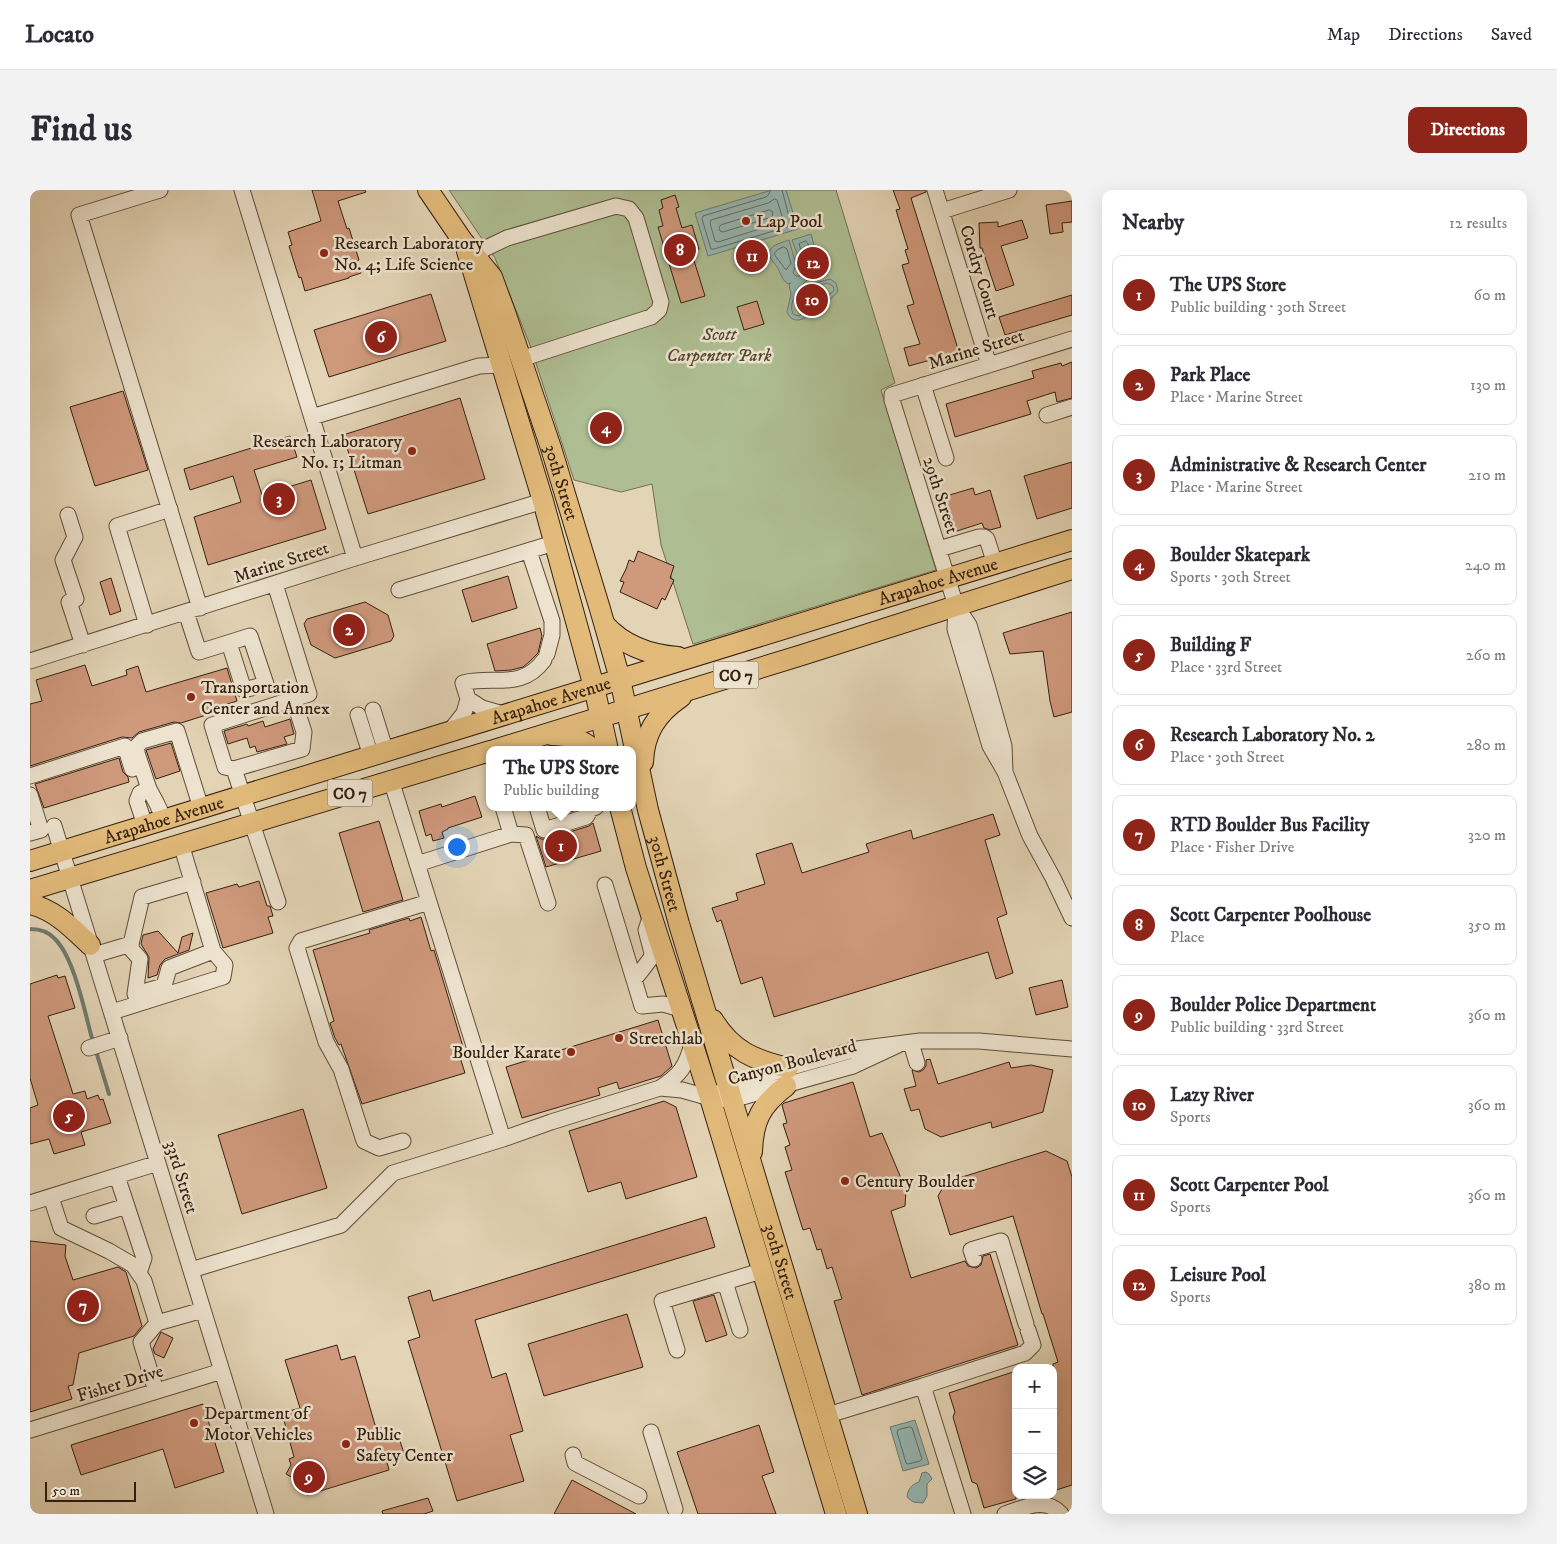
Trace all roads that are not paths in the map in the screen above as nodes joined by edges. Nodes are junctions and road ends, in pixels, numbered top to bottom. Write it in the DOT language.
graph roads {
  1 [pos="160,190"];
  2 [pos="242,190"];
  3 [pos="428,190"];
  4 [pos="935,190"];
  5 [pos="1009,190"];
  6 [pos="942,211"];
  7 [pos="474,260"];
  8 [pos="1072,340"];
  9 [pos="521,359"];
  10 [pos="502,365"];
  11 [pos="989,365"];
  12 [pos="923,385"];
  13 [pos="892,395"];
  14 [pos="1072,407"];
  15 [pos="1047,415"];
  16 [pos="312,417"];
  17 [pos="946,458"];
  18 [pos="543,501"];
  19 [pos="170,509"];
  20 [pos="68,514"];
  21 [pos="1072,540"];
  22 [pos="554,543"];
  23 [pos="939,549"];
  24 [pos="529,550"];
  25 [pos="355,558"];
  26 [pos="996,564"];
  27 [pos="1072,569"];
  28 [pos="948,579"];
  29 [pos="275,584"];
  30 [pos="400,590"];
  31 [pos="956,606"];
  32 [pos="200,608"];
  33 [pos="186,612"];
  34 [pos="147,625"];
  35 [pos="605,625"];
  36 [pos="228,643"];
  37 [pos="83,645"];
  38 [pos="688,658"];
  39 [pos="30,661"];
  40 [pos="620,679"];
  41 [pos="594,687"];
  42 [pos="699,687"];
  43 [pos="294,698"];
  44 [pos="468,699"];
  45 [pos="628,709"];
  46 [pos="373,710"];
  47 [pos="503,714"];
  48 [pos="358,715"];
  49 [pos="601,716"];
  50 [pos="450,731"];
  51 [pos="539,736"];
  52 [pos="507,746"];
  53 [pos="589,746"];
  54 [pos="607,746"];
  55 [pos="635,746"];
  56 [pos="302,749"];
  57 [pos="486,752"];
  58 [pos="636,752"];
  59 [pos="378,754"];
  60 [pos="234,769"];
  61 [pos="310,774"];
  62 [pos="30,776"];
  63 [pos="390,780"];
  64 [pos="643,789"];
  65 [pos="144,791"];
  66 [pos="30,794"];
  67 [pos="243,795"];
  68 [pos="201,808"];
  69 [pos="505,811"];
  70 [pos="538,811"];
  71 [pos="591,811"];
  72 [pos="621,811"];
  73 [pos="154,822"];
  74 [pos="252,822"];
  75 [pos="41,830"];
  76 [pos="544,830"];
  77 [pos="519,835"];
  78 [pos="181,844"];
  79 [pos="61,851"];
  80 [pos="30,861"];
  81 [pos="417,864"];
  82 [pos="70,878"];
  83 [pos="193,882"];
  84 [pos="605,885"];
  85 [pos="30,890"];
  86 [pos="1067,895"];
  87 [pos="278,902"];
  88 [pos="429,902"];
  89 [pos="548,903"];
  90 [pos="30,904"];
  91 [pos="651,915"];
  92 [pos="1072,918"];
  93 [pos="131,944"];
  94 [pos="92,950"];
  95 [pos="213,951"];
  96 [pos="633,977"];
  97 [pos="136,994"];
  98 [pos="110,1007"];
  99 [pos="704,1007"];
  100 [pos="681,1009"];
  101 [pos="120,1038"];
  102 [pos="692,1044"];
  103 [pos="904,1044"];
  104 [pos="96,1046"];
  105 [pos="1072,1049"];
  106 [pos="917,1063"];
  107 [pos="787,1077"];
  108 [pos="660,1088"];
  109 [pos="730,1094"];
  110 [pos="710,1098"];
  111 [pos="503,1139"];
  112 [pos="403,1141"];
  113 [pos="751,1161"];
  114 [pos="158,1163"];
  115 [pos="117,1176"];
  116 [pos="51,1197"];
  117 [pos="30,1203"];
  118 [pos="127,1206"];
  119 [pos="94,1216"];
  120 [pos="974,1259"];
  121 [pos="191,1270"];
  122 [pos="761,1271"];
  123 [pos="139,1273"];
  124 [pos="725,1282"];
  125 [pos="203,1310"];
  126 [pos="158,1323"];
  127 [pos="740,1330"];
  128 [pos="783,1344"];
  129 [pos="678,1350"];
  130 [pos="812,1364"];
  131 [pos="222,1371"];
  132 [pos="923,1386"];
  133 [pos="156,1391"];
  134 [pos="828,1415"];
  135 [pos="30,1430"];
  136 [pos="651,1432"];
  137 [pos="573,1455"];
  138 [pos="639,1496"];
  139 [pos="675,1509"];
  140 [pos="266,1514"];
  141 [pos="836,1514"];
  142 [pos="857,1514"];
  143 [pos="964,1514"];
  144 [pos="1005,1514"];
  145 [pos="1061,1514"];
  1 -- 19 [label="street"];
  2 -- 16 [label="street"];
  3 -- 7 [label="main road, 30th Street"];
  4 -- 6 [label="street, Cordry Court"];
  5 -- 6 [label="street"];
  6 -- 11 [label="street, Cordry Court"];
  7 -- 9 [label="main road, 30th Street"];
  7 -- 9 [label="street"];
  7 -- 10 [label="main road, 30th Street"];
  8 -- 11 [label="street, Marine Street"];
  9 -- 10 [label="main road"];
  9 -- 35 [label="main road, 30th Street"];
  10 -- 16 [label="street"];
  10 -- 18 [label="main road, 30th Street"];
  11 -- 12 [label="street, Marine Street"];
  12 -- 13 [label="street, Marine Street"];
  12 -- 17 [label="street"];
  13 -- 23 [label="street, 29th Street"];
  14 -- 15 [label="street"];
  16 -- 25 [label="street"];
  18 -- 22 [label="main road, 30th Street"];
  18 -- 25 [label="street, Marine Street"];
  19 -- 32 [label="street"];
  19 -- 34 [label="street"];
  20 -- 37 [label="street"];
  21 -- 26 [label="main road, Arapahoe Avenue / CO 7"];
  22 -- 24 [label="street"];
  22 -- 41 [label="main road, 30th Street"];
  23 -- 26 [label="street"];
  23 -- 28 [label="street, 29th Street"];
  24 -- 30 [label="street"];
  24 -- 44 [label="street"];
  25 -- 29 [label="street, Marine Street"];
  26 -- 28 [label="main road, Arapahoe Avenue / CO 7"];
  27 -- 31 [label="main road, Arapahoe Avenue / CO 7"];
  28 -- 31 [label="street, 29th Street"];
  28 -- 38 [label="main road, Arapahoe Avenue / CO 7"];
  29 -- 32 [label="street, Marine Street"];
  29 -- 43 [label="street"];
  31 -- 42 [label="main road, Arapahoe Avenue / CO 7"];
  31 -- 86 [label="street, 29th Street"];
  32 -- 33 [label="street, Marine Street"];
  33 -- 34 [label="street, Marine Street"];
  33 -- 36 [label="street"];
  34 -- 37 [label="street, Marine Street"];
  35 -- 38 [label="main road"];
  35 -- 40 [label="main road, 30th Street"];
  37 -- 39 [label="street, Marine Street"];
  38 -- 40 [label="main road, Arapahoe Avenue / CO 7"];
  40 -- 41 [label="main road, Arapahoe Avenue / CO 7"];
  40 -- 45 [label="main road, 30th Street"];
  41 -- 47 [label="main road, Arapahoe Avenue / CO 7"];
  41 -- 49 [label="main road, 30th Street"];
  42 -- 45 [label="main road, Arapahoe Avenue / CO 7"];
  42 -- 64 [label="main road"];
  43 -- 56 [label="street"];
  43 -- 60 [label="street"];
  44 -- 47 [label="street"];
  44 -- 50 [label="street"];
  45 -- 49 [label="main road, Arapahoe Avenue / CO 7"];
  45 -- 55 [label="main road, 30th Street"];
  46 -- 59 [label="street"];
  47 -- 50 [label="main road, Arapahoe Avenue / CO 7"];
  48 -- 59 [label="street"];
  49 -- 51 [label="main road, Arapahoe Avenue / CO 7"];
  49 -- 54 [label="main road, 30th Street"];
  50 -- 59 [label="main road, Arapahoe Avenue / CO 7"];
  51 -- 52 [label="main road, Arapahoe Avenue / CO 7"];
  51 -- 53 [label="main road"];
  56 -- 60 [label="street"];
  56 -- 61 [label="street"];
  57 -- 63 [label="main road, Arapahoe Avenue / CO 7"];
  58 -- 64 [label="main road, 30th Street"];
  59 -- 61 [label="main road, Arapahoe Avenue / CO 7"];
  60 -- 67 [label="street"];
  61 -- 67 [label="main road, Arapahoe Avenue / CO 7"];
  62 -- 65 [label="street"];
  63 -- 74 [label="main road, Arapahoe Avenue / CO 7"];
  63 -- 81 [label="street"];
  64 -- 99 [label="main road, 30th Street"];
  65 -- 68 [label="street"];
  65 -- 73 [label="street"];
  66 -- 75 [label="street, 33rd Street"];
  67 -- 68 [label="main road, Arapahoe Avenue / CO 7"];
  67 -- 74 [label="street"];
  68 -- 73 [label="main road, Arapahoe Avenue / CO 7"];
  69 -- 77 [label="street"];
  70 -- 76 [label="street"];
  71 -- 76 [label="street"];
  72 -- 91 [label="main road, 30th Street"];
  73 -- 79 [label="main road, Arapahoe Avenue / CO 7"];
  74 -- 78 [label="main road, Arapahoe Avenue / CO 7"];
  74 -- 87 [label="street"];
  75 -- 79 [label="street, 33rd Street"];
  76 -- 77 [label="street"];
  77 -- 81 [label="street"];
  77 -- 89 [label="street"];
  78 -- 82 [label="main road, Arapahoe Avenue / CO 7"];
  78 -- 83 [label="street"];
  79 -- 80 [label="main road, Arapahoe Avenue / CO 7"];
  79 -- 82 [label="street, 33rd Street"];
  81 -- 88 [label="street"];
  82 -- 85 [label="main road, Arapahoe Avenue / CO 7"];
  82 -- 94 [label="street, 33rd Street"];
  83 -- 93 [label="street"];
  83 -- 95 [label="street"];
  84 -- 96 [label="street"];
  86 -- 92 [label="street, 29th Street"];
  88 -- 111 [label="street"];
  88 -- 112 [label="street"];
  90 -- 94 [label="main road"];
  91 -- 96 [label="street"];
  91 -- 100 [label="main road, 30th Street"];
  93 -- 94 [label="street"];
  93 -- 97 [label="street"];
  94 -- 98 [label="street, 33rd Street"];
  95 -- 97 [label="street"];
  95 -- 98 [label="street"];
  96 -- 100 [label="street"];
  97 -- 98 [label="street"];
  98 -- 101 [label="street, 33rd Street"];
  99 -- 107 [label="main road"];
  99 -- 109 [label="main road, 30th Street"];
  100 -- 102 [label="main road, 30th Street"];
  101 -- 104 [label="street"];
  101 -- 114 [label="street, 33rd Street"];
  102 -- 108 [label="street"];
  102 -- 110 [label="main road, 30th Street"];
  103 -- 105 [label="street, Canyon Boulevard"];
  103 -- 106 [label="street"];
  103 -- 107 [label="street, Canyon Boulevard"];
  107 -- 109 [label="street, Canyon Boulevard"];
  107 -- 113 [label="main road"];
  108 -- 110 [label="street, Canyon Boulevard"];
  108 -- 111 [label="street"];
  109 -- 110 [label="street, Canyon Boulevard"];
  109 -- 113 [label="main road, 30th Street"];
  110 -- 122 [label="main road, 30th Street"];
  111 -- 121 [label="street"];
  113 -- 130 [label="main road, 30th Street"];
  114 -- 115 [label="street"];
  114 -- 121 [label="street, 33rd Street"];
  115 -- 116 [label="street"];
  115 -- 118 [label="street"];
  116 -- 117 [label="street"];
  116 -- 123 [label="street"];
  118 -- 119 [label="street"];
  118 -- 123 [label="street"];
  120 -- 132 [label="street"];
  121 -- 125 [label="street, 33rd Street"];
  122 -- 124 [label="street"];
  122 -- 128 [label="main road, 30th Street"];
  123 -- 126 [label="street"];
  124 -- 127 [label="street"];
  124 -- 129 [label="street"];
  125 -- 126 [label="street"];
  125 -- 131 [label="street, 33rd Street"];
  126 -- 133 [label="street"];
  128 -- 130 [label="street"];
  128 -- 141 [label="main road, 30th Street"];
  130 -- 134 [label="main road, 30th Street"];
  131 -- 133 [label="street, Fisher Drive"];
  131 -- 140 [label="street, 33rd Street"];
  132 -- 134 [label="street"];
  132 -- 143 [label="street"];
  133 -- 135 [label="street, Fisher Drive"];
  134 -- 142 [label="main road, 30th Street"];
  136 -- 139 [label="street"];
  137 -- 138 [label="street"];
  144 -- 145 [label="street"];
}
